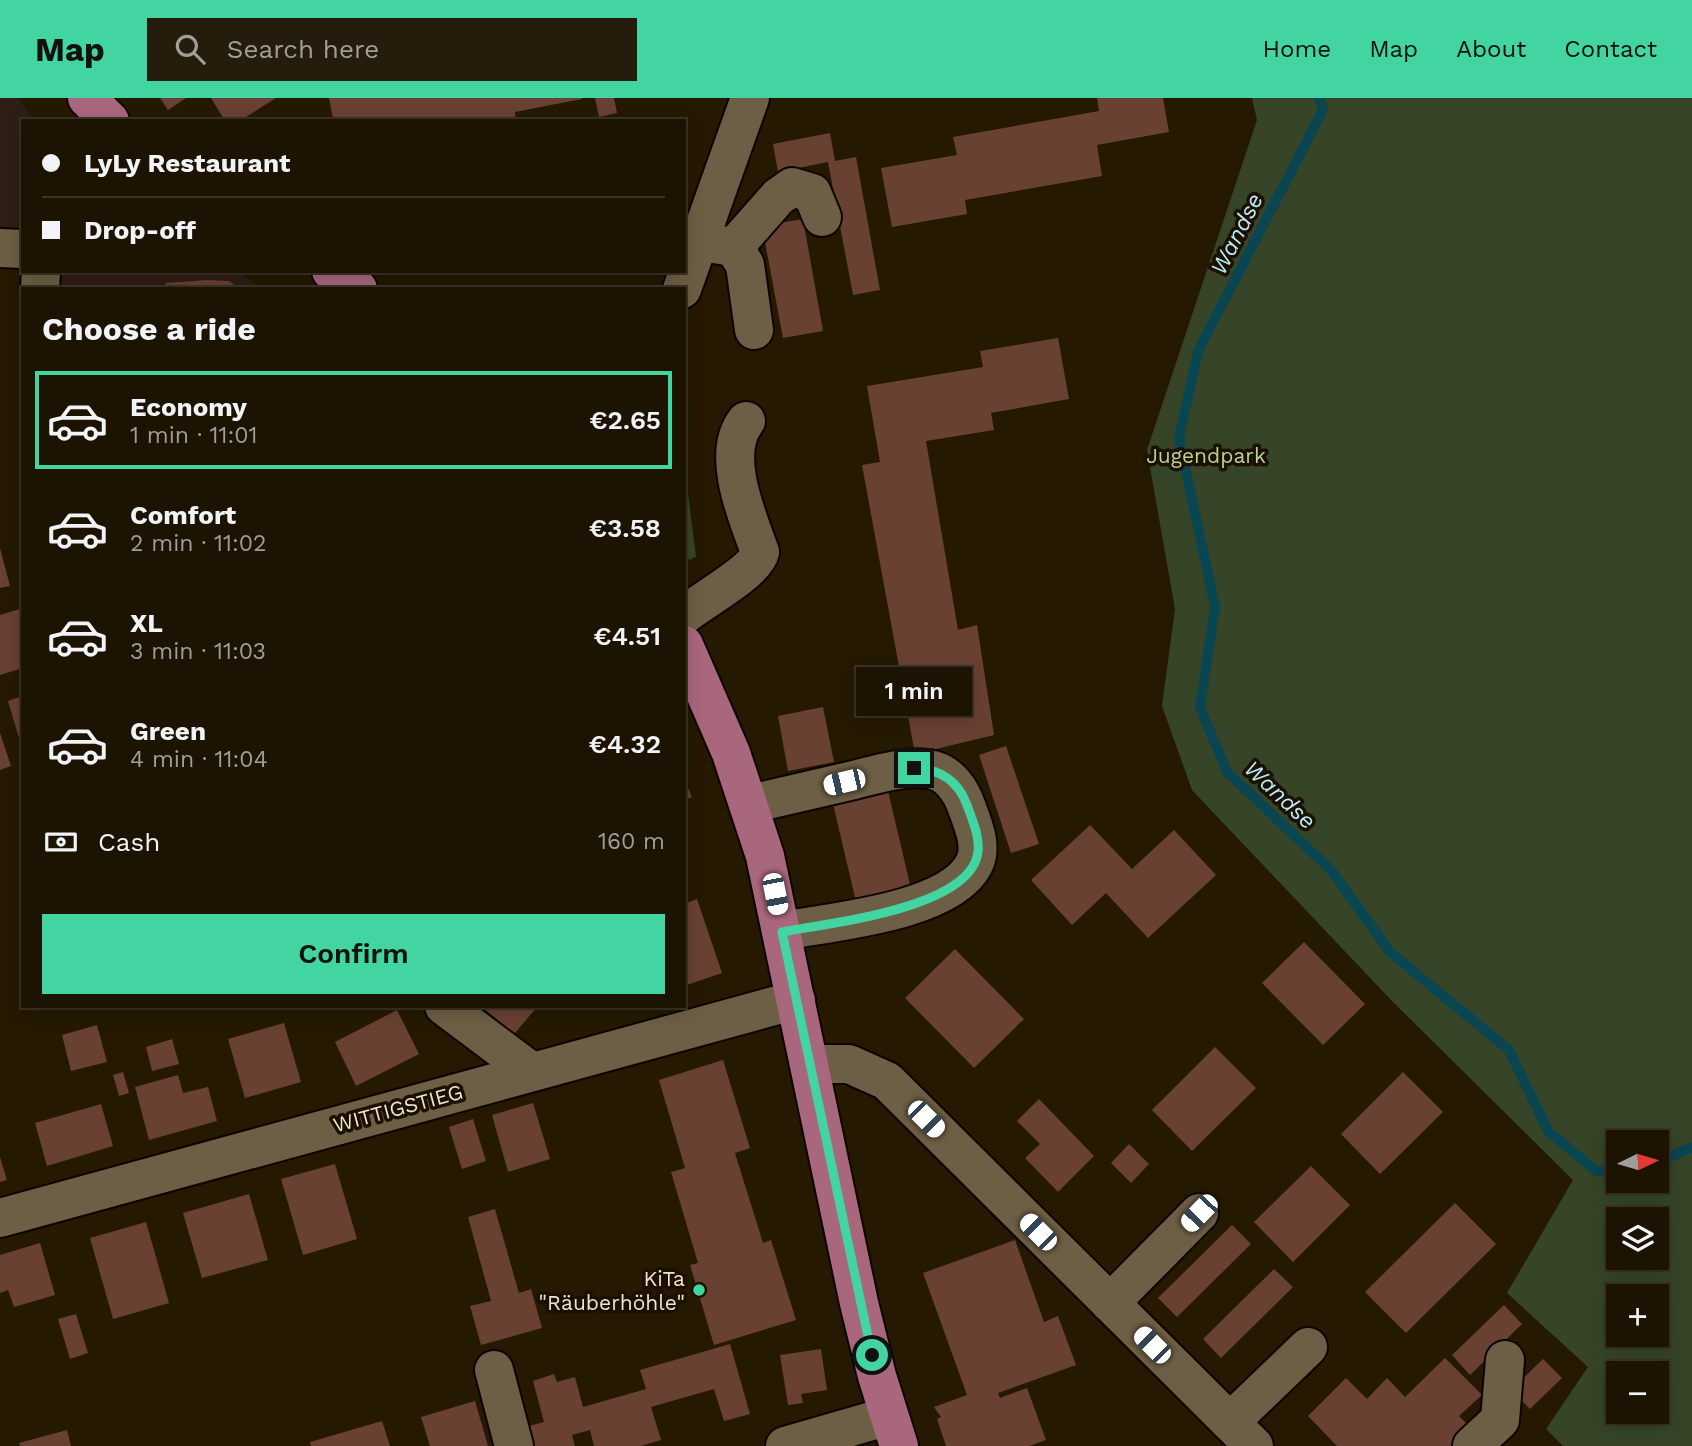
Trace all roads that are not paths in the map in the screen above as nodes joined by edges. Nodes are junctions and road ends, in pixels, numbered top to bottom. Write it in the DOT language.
graph roads {
  1 [pos="87,98"];
  2 [pos="750,98"];
  3 [pos="108,119"];
  4 [pos="822,217"];
  5 [pos="703,247"];
  6 [pos="0,248"];
  7 [pos="21,249"];
  8 [pos="334,273"];
  9 [pos="355,287"];
  10 [pos="683,287"];
  11 [pos="754,330"];
  12 [pos="746,421"];
  13 [pos="686,614"];
  14 [pos="686,650"];
  15 [pos="750,804"];
  16 [pos="782,932"];
  17 [pos="796,1000"];
  18 [pos="447,1008"];
  19 [pos="810,1065"];
  20 [pos="532,1072"];
  21 [pos="1199,1213"];
  22 [pos="0,1218"];
  23 [pos="1110,1303"];
  24 [pos="1308,1347"];
  25 [pos="1505,1360"];
  26 [pos="495,1370"];
  27 [pos="894,1431"];
  28 [pos="1242,1434"];
  29 [pos="514,1446"];
  30 [pos="785,1446"];
  31 [pos="1472,1446"];
  1 -- 3 [label="main road"];
  2 -- 5 [label="street"];
  4 -- 5 [label="street"];
  5 -- 10 [label="street"];
  5 -- 11 [label="street"];
  6 -- 7 [label="street"];
  8 -- 9 [label="main road"];
  12 -- 13 [label="street"];
  14 -- 15 [label="main road"];
  15 -- 16 [label="main road"];
  15 -- 16 [label="street"];
  16 -- 17 [label="main road"];
  17 -- 19 [label="main road"];
  17 -- 20 [label="street, WITTIGSTIEG"];
  18 -- 20 [label="street"];
  19 -- 23 [label="street"];
  19 -- 27 [label="main road"];
  20 -- 22 [label="street, WITTIGSTIEG"];
  21 -- 23 [label="street"];
  23 -- 28 [label="street"];
  24 -- 28 [label="street"];
  25 -- 31 [label="street"];
  26 -- 29 [label="street"];
  27 -- 30 [label="street"];
}
